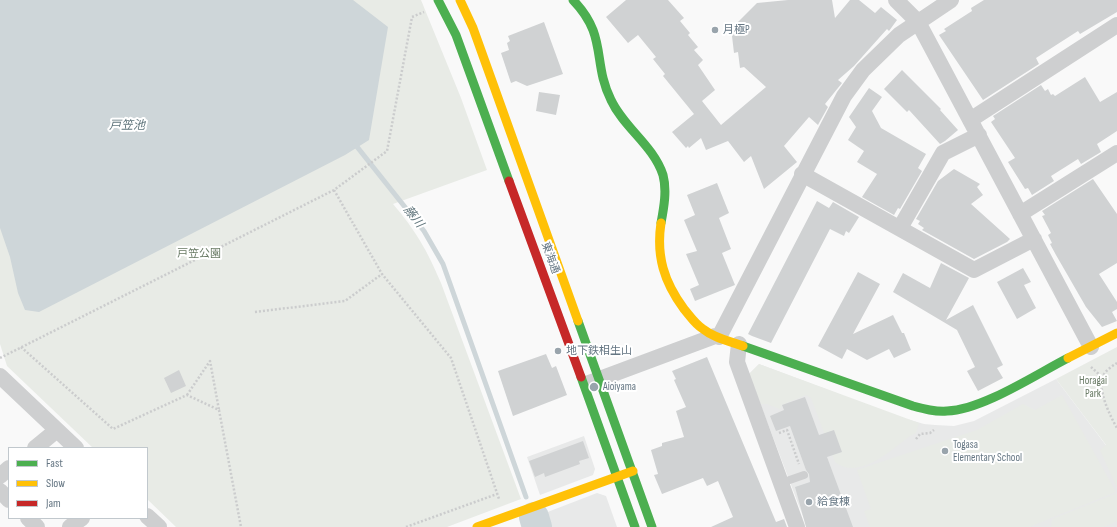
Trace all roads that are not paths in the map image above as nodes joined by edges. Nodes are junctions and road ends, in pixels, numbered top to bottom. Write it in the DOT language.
graph roads {
  1 [pos="460,0"];
  2 [pos="574,0"];
  3 [pos="896,0"];
  4 [pos="951,0"];
  5 [pos="439,2"];
  6 [pos="918,22"];
  7 [pos="1117,25"];
  8 [pos="970,120"];
  9 [pos="979,135"];
  10 [pos="1116,156"];
  11 [pos="802,174"];
  12 [pos="1020,214"];
  13 [pos="900,228"];
  14 [pos="1034,239"];
  15 [pos="1117,333"];
  16 [pos="717,336"];
  17 [pos="739,344"];
  18 [pos="1091,347"];
  19 [pos="0,376"];
  20 [pos="599,379"];
  21 [pos="584,385"];
  22 [pos="57,430"];
  23 [pos="36,447"];
  24 [pos="75,447"];
  25 [pos="8,469"];
  26 [pos="632,471"];
  27 [pos="804,475"];
  28 [pos="0,476"];
  29 [pos="618,477"];
  30 [pos="781,483"];
  31 [pos="0,491"];
  32 [pos="8,499"];
  33 [pos="148,517"];
  34 [pos="29,519"];
  35 [pos="81,519"];
  36 [pos="37,527"];
  37 [pos="70,527"];
  38 [pos="159,527"];
  39 [pos="477,527"];
  40 [pos="635,527"];
  41 [pos="652,527"];
  42 [pos="797,527"];
  1 -- 20 [label="main road, 東海通"];
  2 -- 16 [label="main road"];
  3 -- 6 [label="street"];
  4 -- 6 [label="street"];
  5 -- 21 [label="main road, 東海通"];
  6 -- 8 [label="street"];
  6 -- 11 [label="street"];
  7 -- 8 [label="street"];
  8 -- 9 [label="street"];
  9 -- 12 [label="street"];
  9 -- 13 [label="street"];
  10 -- 12 [label="street"];
  11 -- 13 [label="street"];
  11 -- 16 [label="street"];
  12 -- 14 [label="street"];
  13 -- 14 [label="street"];
  14 -- 18 [label="street"];
  15 -- 18 [label="main road"];
  16 -- 17 [label="main road"];
  16 -- 20 [label="street"];
  17 -- 18 [label="main road"];
  17 -- 30 [label="street"];
  19 -- 22 [label="street"];
  20 -- 21 [label="street"];
  20 -- 26 [label="main road, 東海通"];
  21 -- 29 [label="main road, 東海通"];
  22 -- 23 [label="street"];
  22 -- 24 [label="street"];
  25 -- 28 [label="street"];
  26 -- 29 [label="main road"];
  26 -- 41 [label="main road, 東海通"];
  27 -- 30 [label="lane"];
  29 -- 39 [label="main road"];
  29 -- 40 [label="main road, 東海通"];
  30 -- 42 [label="street"];
  31 -- 32 [label="street"];
  33 -- 38 [label="street"];
  34 -- 36 [label="street"];
  35 -- 37 [label="street"];
}
